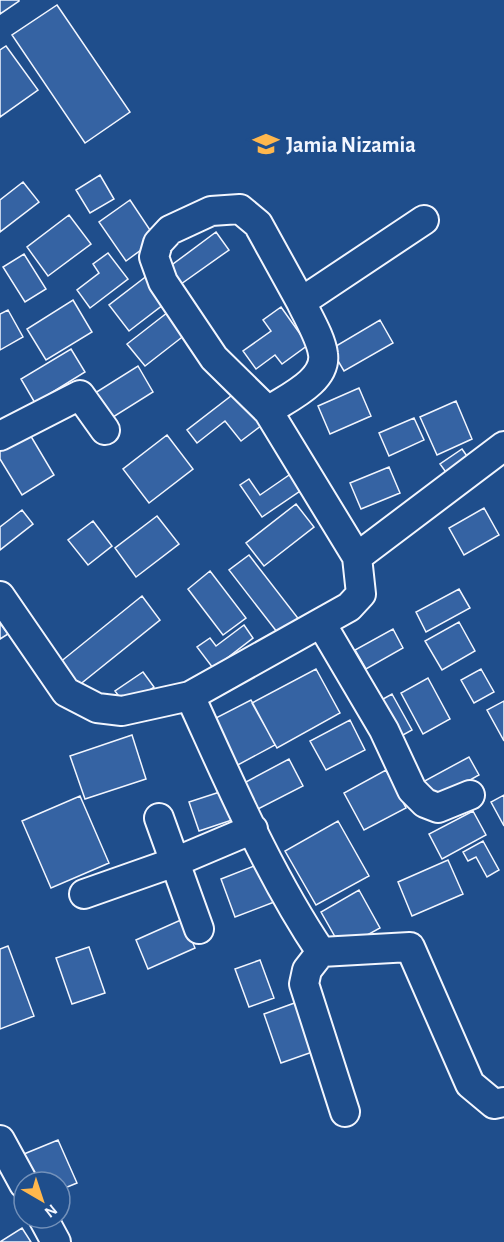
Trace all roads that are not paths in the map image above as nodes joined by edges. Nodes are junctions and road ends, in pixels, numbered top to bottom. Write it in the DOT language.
graph roads {
  1 [pos="424,220"];
  2 [pos="301,302"];
  3 [pos="268,411"];
  4 [pos="105,430"];
  5 [pos="0,436"];
  6 [pos="504,446"];
  7 [pos="357,557"];
  8 [pos="0,596"];
  9 [pos="321,623"];
  10 [pos="190,696"];
  11 [pos="470,795"];
  12 [pos="159,818"];
  13 [pos="253,830"];
  14 [pos="175,862"];
  15 [pos="84,894"];
  16 [pos="200,929"];
  17 [pos="321,952"];
  18 [pos="504,1102"];
  19 [pos="345,1112"];
  20 [pos="0,1140"];
  21 [pos="16,1170"];
  1 -- 2 [label="street"];
  2 -- 3 [label="street"];
  2 -- 3 [label="street"];
  3 -- 7 [label="street"];
  4 -- 5 [label="street"];
  6 -- 7 [label="street"];
  7 -- 9 [label="street"];
  8 -- 10 [label="street"];
  9 -- 10 [label="street"];
  9 -- 11 [label="street"];
  10 -- 13 [label="street"];
  12 -- 14 [label="street"];
  13 -- 14 [label="street"];
  13 -- 17 [label="street"];
  14 -- 15 [label="street"];
  14 -- 16 [label="street"];
  17 -- 18 [label="street"];
  17 -- 19 [label="street"];
  20 -- 21 [label="street"];
}
